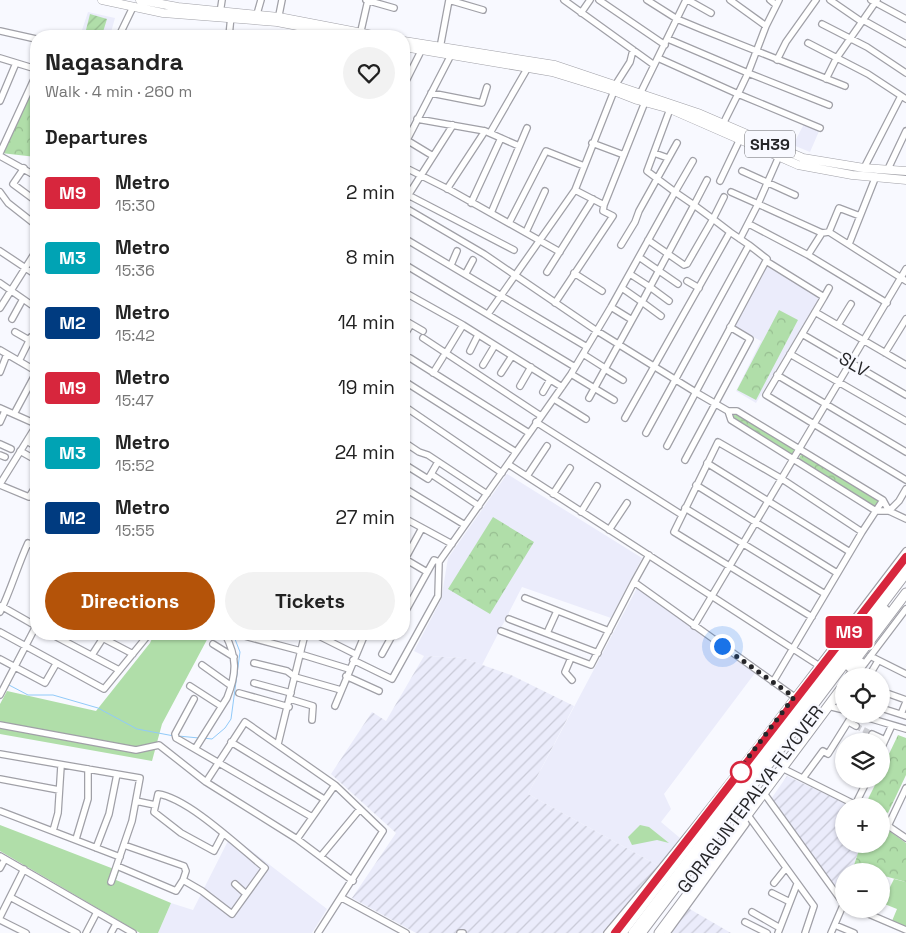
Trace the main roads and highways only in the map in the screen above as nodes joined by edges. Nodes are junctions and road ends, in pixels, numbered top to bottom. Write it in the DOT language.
graph roads {
  1 [pos="102,0"];
  2 [pos="140,0"];
  3 [pos="220,15"];
  4 [pos="231,15"];
  5 [pos="278,20"];
  6 [pos="323,30"];
  7 [pos="333,30"];
  8 [pos="410,42"];
  9 [pos="410,48"];
  10 [pos="452,52"];
  11 [pos="615,87"];
  12 [pos="722,127"];
  13 [pos="906,171"];
  14 [pos="906,180"];
  15 [pos="906,573"];
  16 [pos="906,583"];
  17 [pos="906,593"];
  18 [pos="906,602"];
  19 [pos="856,668"];
  20 [pos="835,702"];
  21 [pos="633,933"];
  22 [pos="641,933"];
  23 [pos="649,933"];
  24 [pos="659,933"];
  1 -- 3 [label="main road"];
  2 -- 3 [label="main road"];
  3 -- 4 [label="main road"];
  4 -- 5 [label="main road"];
  4 -- 5 [label="main road"];
  5 -- 6 [label="main road"];
  5 -- 7 [label="main road"];
  8 -- 10 [label="main road, SH39"];
  9 -- 10 [label="main road"];
  10 -- 11 [label="main road"];
  10 -- 11 [label="main road, SH39"];
  11 -- 12 [label="main road, SH39"];
  11 -- 12 [label="main road"];
  12 -- 13 [label="main road, SH39"];
  12 -- 14 [label="main road"];
  15 -- 21 [label="highway"];
  16 -- 22 [label="highway, GORAGUNTEPALYA FLYOVER"];
  17 -- 23 [label="highway, GORAGUNTEPALYA FLYOVER"];
  18 -- 19 [label="highway"];
  20 -- 24 [label="highway"];
}
